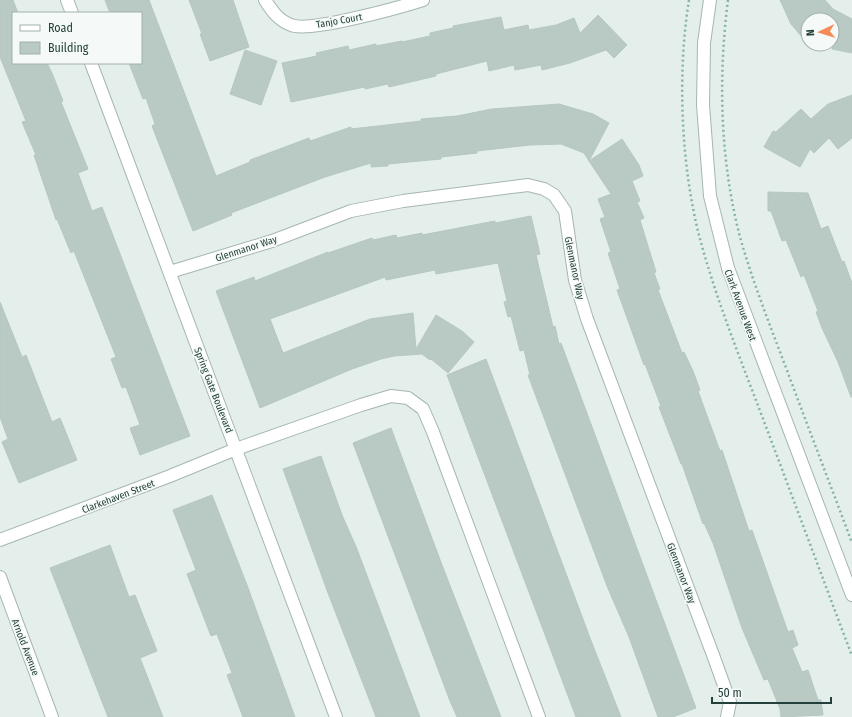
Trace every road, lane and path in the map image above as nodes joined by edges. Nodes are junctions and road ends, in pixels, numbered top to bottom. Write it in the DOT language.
graph roads {
  1 [pos="67,0"];
  2 [pos="265,0"];
  3 [pos="423,0"];
  4 [pos="710,0"];
  5 [pos="728,0"];
  6 [pos="72,12"];
  7 [pos="91,64"];
  8 [pos="170,272"];
  9 [pos="236,449"];
  10 [pos="0,540"];
  11 [pos="852,543"];
  12 [pos="0,577"];
  13 [pos="852,595"];
  14 [pos="52,717"];
  15 [pos="336,717"];
  16 [pos="539,717"];
  17 [pos="727,717"];
  1 -- 6 [label="street"];
  2 -- 3 [label="street, Tanjo Court"];
  4 -- 13 [label="street, Clark Avenue West"];
  5 -- 11 [label="path, Clark Avenue West"];
  7 -- 8 [label="street, Spring Gate Boulevard"];
  8 -- 9 [label="street, Spring Gate Boulevard"];
  8 -- 17 [label="street, Glenmanor Way"];
  9 -- 10 [label="street, Clarkehaven Street"];
  9 -- 15 [label="street, Spring Gate Boulevard"];
  9 -- 16 [label="street"];
  12 -- 14 [label="street, Arnold Avenue"];
}
